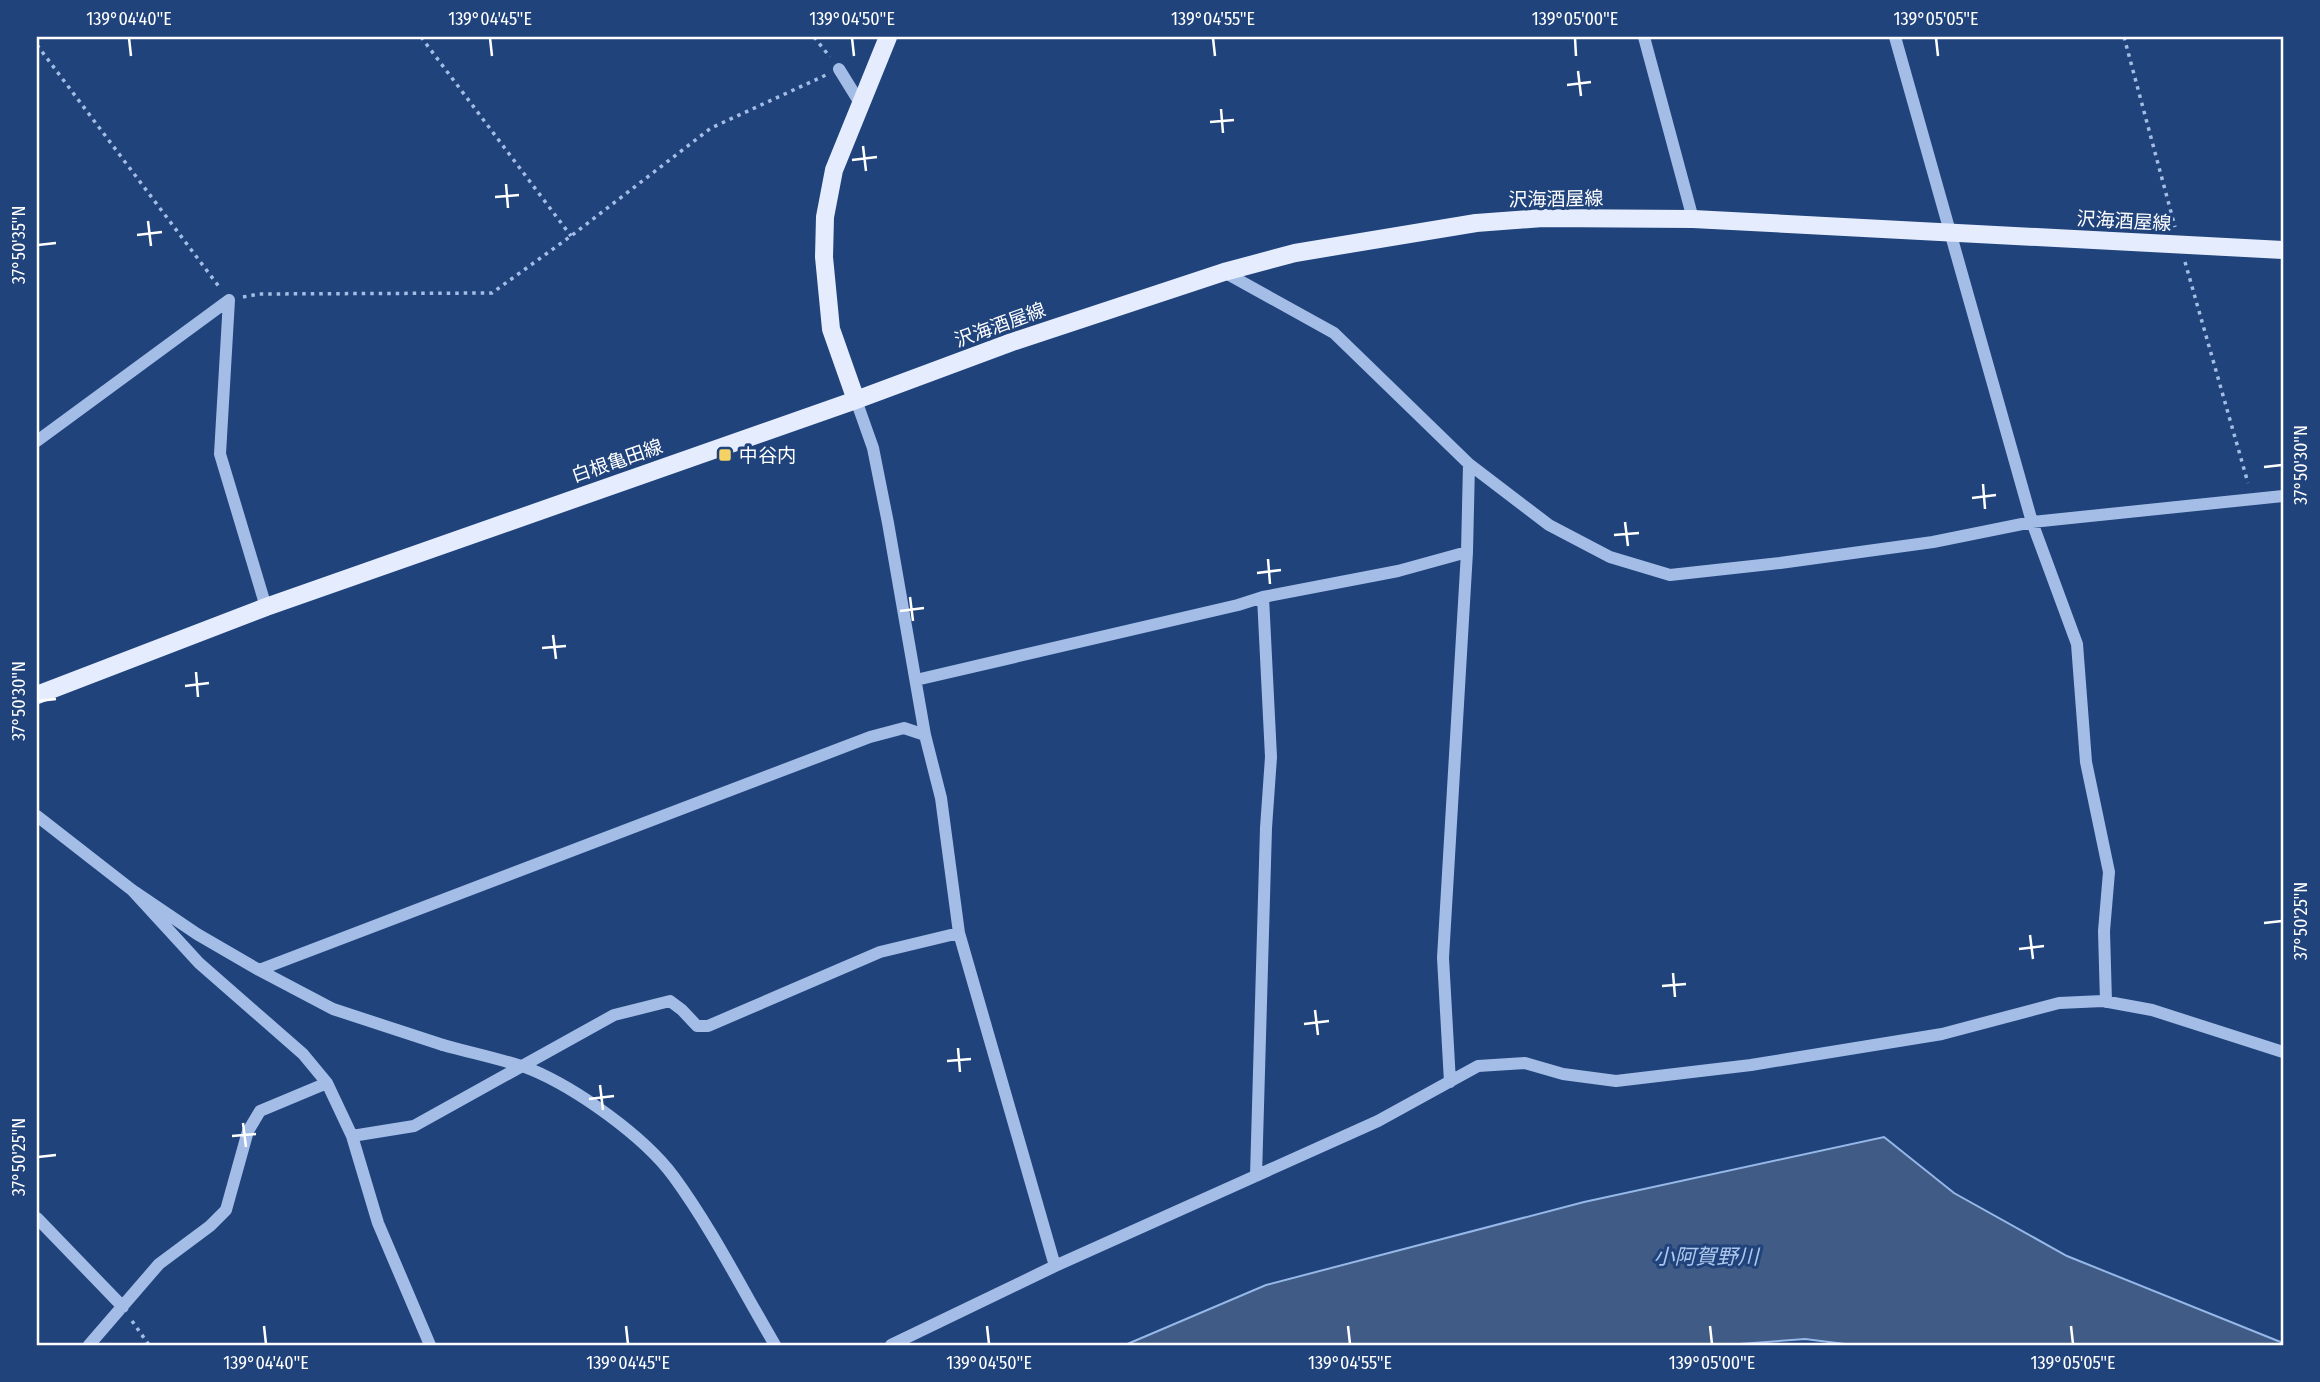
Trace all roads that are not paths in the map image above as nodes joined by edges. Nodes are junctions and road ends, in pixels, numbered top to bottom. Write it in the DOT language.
graph roads {
  1 [pos="888,37"];
  2 [pos="1644,37"];
  3 [pos="1895,37"];
  4 [pos="839,69"];
  5 [pos="860,103"];
  6 [pos="1693,219"];
  7 [pos="1948,232"];
  8 [pos="2283,250"];
  9 [pos="1224,272"];
  10 [pos="856,400"];
  11 [pos="37,441"];
  12 [pos="1469,464"];
  13 [pos="2283,496"];
  14 [pos="2032,522"];
  15 [pos="1467,552"];
  16 [pos="1263,597"];
  17 [pos="266,607"];
  18 [pos="916,680"];
  19 [pos="37,695"];
  20 [pos="925,735"];
  21 [pos="37,816"];
  22 [pos="132,890"];
  23 [pos="959,933"];
  24 [pos="259,970"];
  25 [pos="2106,1002"];
  26 [pos="2283,1052"];
  27 [pos="1450,1082"];
  28 [pos="327,1083"];
  29 [pos="352,1136"];
  30 [pos="1256,1176"];
  31 [pos="37,1217"];
  32 [pos="1055,1266"];
  33 [pos="123,1307"];
  34 [pos="89,1345"];
  35 [pos="430,1345"];
  36 [pos="775,1345"];
  37 [pos="891,1345"];
  1 -- 5 [label="main road"];
  2 -- 6 [label="street"];
  3 -- 7 [label="street"];
  4 -- 5 [label="street"];
  5 -- 10 [label="main road"];
  6 -- 7 [label="main road, 沢海酒屋線"];
  6 -- 9 [label="main road, 沢海酒屋線"];
  7 -- 8 [label="main road, 沢海酒屋線"];
  7 -- 14 [label="street"];
  9 -- 10 [label="main road, 沢海酒屋線"];
  9 -- 12 [label="street"];
  10 -- 17 [label="main road, 白根亀田線"];
  10 -- 18 [label="street"];
  11 -- 17 [label="street"];
  12 -- 14 [label="street"];
  12 -- 15 [label="street"];
  13 -- 14 [label="street"];
  14 -- 25 [label="street"];
  15 -- 16 [label="street"];
  15 -- 27 [label="street"];
  16 -- 18 [label="street"];
  16 -- 30 [label="street"];
  17 -- 19 [label="main road, 白根亀田線"];
  18 -- 20 [label="street"];
  20 -- 23 [label="street"];
  20 -- 24 [label="street"];
  21 -- 22 [label="street"];
  22 -- 24 [label="street"];
  22 -- 28 [label="street"];
  23 -- 29 [label="street"];
  23 -- 32 [label="street"];
  24 -- 36 [label="street, bridge"];
  25 -- 26 [label="street"];
  25 -- 27 [label="street"];
  27 -- 30 [label="street"];
  28 -- 29 [label="street"];
  28 -- 33 [label="street"];
  29 -- 35 [label="street"];
  30 -- 32 [label="street"];
  31 -- 33 [label="street"];
  32 -- 37 [label="street"];
  33 -- 34 [label="street"];
}
